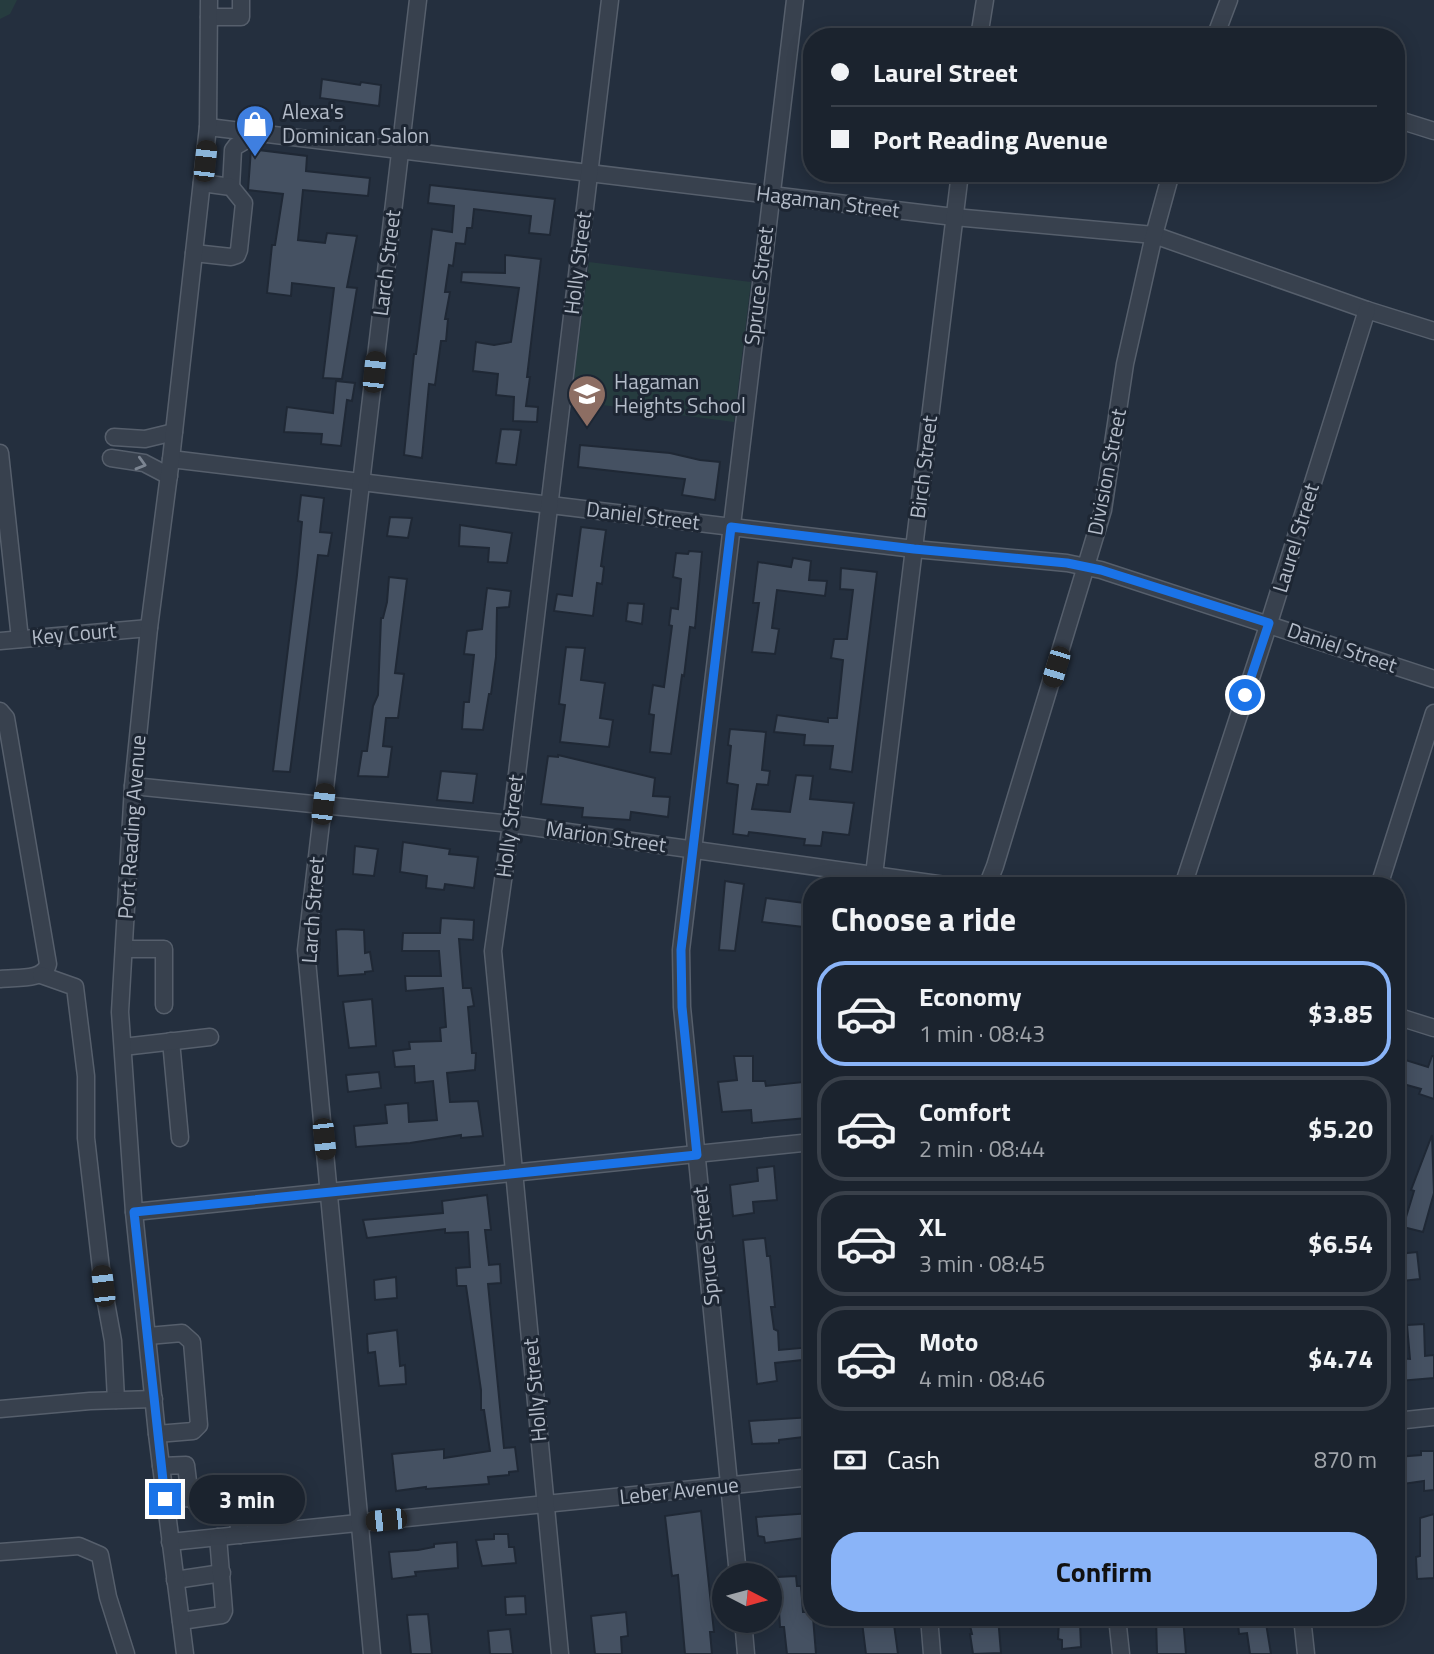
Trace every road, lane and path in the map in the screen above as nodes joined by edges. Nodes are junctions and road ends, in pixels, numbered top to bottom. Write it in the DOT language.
graph roads {
  1 [pos="241,0"];
  2 [pos="418,0"];
  3 [pos="610,0"];
  4 [pos="795,0"];
  5 [pos="985,0"];
  6 [pos="1229,0"];
  7 [pos="209,8"];
  8 [pos="980,28"];
  9 [pos="1218,28"];
  10 [pos="1405,122"];
  11 [pos="208,127"];
  12 [pos="1434,131"];
  13 [pos="249,132"];
  14 [pos="400,150"];
  15 [pos="589,173"];
  16 [pos="959,182"];
  17 [pos="1169,182"];
  18 [pos="202,183"];
  19 [pos="231,187"];
  20 [pos="770,195"];
  21 [pos="954,217"];
  22 [pos="1154,235"];
  23 [pos="194,253"];
  24 [pos="1367,310"];
  25 [pos="1434,331"];
  26 [pos="174,432"];
  27 [pos="114,437"];
  28 [pos="0,453"];
  29 [pos="111,458"];
  30 [pos="170,468"];
  31 [pos="361,482"];
  32 [pos="548,505"];
  33 [pos="731,527"];
  34 [pos="914,549"];
  35 [pos="1086,568"];
  36 [pos="1269,623"];
  37 [pos="149,628"];
  38 [pos="20,639"];
  39 [pos="0,641"];
  40 [pos="1434,679"];
  41 [pos="0,711"];
  42 [pos="1434,713"];
  43 [pos="134,786"];
  44 [pos="323,804"];
  45 [pos="511,824"];
  46 [pos="693,850"];
  47 [pos="855,877"];
  48 [pos="873,877"];
  49 [pos="991,877"];
  50 [pos="1186,877"];
  51 [pos="1382,877"];
  52 [pos="124,949"];
  53 [pos="41,975"];
  54 [pos="0,979"];
  55 [pos="164,1005"];
  56 [pos="1405,1019"];
  57 [pos="1434,1028"];
  58 [pos="210,1037"];
  59 [pos="171,1041"];
  60 [pos="123,1046"];
  61 [pos="180,1138"];
  62 [pos="803,1143"];
  63 [pos="697,1155"];
  64 [pos="514,1173"];
  65 [pos="329,1192"];
  66 [pos="134,1212"];
  67 [pos="148,1336"];
  68 [pos="154,1399"];
  69 [pos="116,1400"];
  70 [pos="0,1409"];
  71 [pos="1434,1417"];
  72 [pos="1405,1420"];
  73 [pos="158,1434"];
  74 [pos="161,1466"];
  75 [pos="803,1478"];
  76 [pos="730,1486"];
  77 [pos="190,1498"];
  78 [pos="165,1499"];
  79 [pos="546,1504"];
  80 [pos="360,1523"];
  81 [pos="240,1535"];
  82 [pos="218,1537"];
  83 [pos="170,1542"];
  84 [pos="0,1552"];
  85 [pos="737,1563"];
  86 [pos="222,1573"];
  87 [pos="175,1580"];
  88 [pos="181,1621"];
  89 [pos="930,1626"];
  90 [pos="1118,1626"];
  91 [pos="1304,1626"];
  92 [pos="744,1633"];
  93 [pos="126,1654"];
  94 [pos="185,1654"];
  95 [pos="372,1654"];
  96 [pos="560,1654"];
  97 [pos="746,1654"];
  98 [pos="932,1654"];
  99 [pos="1121,1654"];
  100 [pos="1306,1654"];
  1 -- 7 [label="street"];
  2 -- 14 [label="street, Larch Street"];
  3 -- 15 [label="street, Holly Street"];
  4 -- 20 [label="street, Spruce Street"];
  5 -- 8 [label="street"];
  6 -- 9 [label="street"];
  7 -- 11 [label="street, Port Reading Avenue"];
  10 -- 12 [label="street"];
  11 -- 13 [label="street, Hagaman Street"];
  11 -- 18 [label="street, Port Reading Avenue"];
  13 -- 14 [label="street, Hagaman Street"];
  13 -- 19 [label="street"];
  14 -- 15 [label="street, Hagaman Street"];
  14 -- 31 [label="street, Larch Street"];
  15 -- 20 [label="street, Hagaman Street"];
  15 -- 32 [label="street, Holly Street"];
  16 -- 21 [label="street, Birch Street"];
  17 -- 22 [label="street, Division Street"];
  18 -- 19 [label="street"];
  18 -- 23 [label="street, Port Reading Avenue"];
  19 -- 23 [label="street"];
  20 -- 21 [label="street, Hagaman Street"];
  20 -- 33 [label="street, Spruce Street"];
  21 -- 22 [label="street, Hagaman Street"];
  21 -- 34 [label="street, Birch Street"];
  22 -- 24 [label="street, Hagaman Street"];
  22 -- 35 [label="street, Division Street"];
  23 -- 26 [label="street, Port Reading Avenue"];
  24 -- 25 [label="street, Hagaman Street"];
  24 -- 36 [label="street, Laurel Street"];
  26 -- 27 [label="street"];
  26 -- 30 [label="street, Port Reading Avenue"];
  28 -- 38 [label="street"];
  29 -- 30 [label="street, Daniel Street, one-way"];
  30 -- 31 [label="street, Daniel Street"];
  30 -- 37 [label="street, Port Reading Avenue"];
  31 -- 32 [label="street, Daniel Street"];
  31 -- 44 [label="street, Larch Street"];
  32 -- 33 [label="street, Daniel Street"];
  32 -- 45 [label="street, Holly Street"];
  33 -- 34 [label="street, Daniel Street"];
  33 -- 46 [label="street, Spruce Street"];
  34 -- 35 [label="street, Daniel Street"];
  34 -- 48 [label="street, Birch Street"];
  35 -- 36 [label="street, Daniel Street"];
  35 -- 49 [label="street, Division Street"];
  36 -- 40 [label="street, Daniel Street"];
  36 -- 50 [label="street, Laurel Street"];
  37 -- 38 [label="street, Key Court"];
  37 -- 43 [label="street, Port Reading Avenue"];
  38 -- 39 [label="street, Key Court"];
  41 -- 53 [label="street"];
  42 -- 51 [label="street"];
  43 -- 44 [label="street, Marion Street"];
  43 -- 52 [label="street, Port Reading Avenue"];
  44 -- 45 [label="street, Marion Street"];
  44 -- 65 [label="street, Larch Street"];
  45 -- 46 [label="street, Marion Street"];
  45 -- 64 [label="street, Holly Street"];
  46 -- 47 [label="street, Marion Street"];
  46 -- 63 [label="street, Spruce Street"];
  52 -- 55 [label="street"];
  52 -- 60 [label="street, Port Reading Avenue"];
  53 -- 54 [label="street"];
  53 -- 69 [label="street"];
  56 -- 57 [label="street"];
  58 -- 59 [label="street"];
  59 -- 60 [label="street"];
  59 -- 61 [label="street"];
  60 -- 66 [label="street, Port Reading Avenue"];
  62 -- 63 [label="street"];
  63 -- 64 [label="street"];
  63 -- 76 [label="street, Spruce Street"];
  64 -- 65 [label="street"];
  64 -- 79 [label="street, Holly Street"];
  65 -- 66 [label="street"];
  65 -- 80 [label="street, Larch Street"];
  66 -- 67 [label="street, Port Reading Avenue"];
  67 -- 68 [label="street, Port Reading Avenue"];
  67 -- 73 [label="street"];
  68 -- 69 [label="street"];
  68 -- 73 [label="street, Port Reading Avenue"];
  69 -- 70 [label="street"];
  71 -- 72 [label="street"];
  73 -- 74 [label="street, Port Reading Avenue"];
  74 -- 77 [label="street"];
  74 -- 78 [label="street, Port Reading Avenue"];
  75 -- 76 [label="street, Leber Avenue"];
  76 -- 79 [label="street, Leber Avenue"];
  76 -- 85 [label="street, Spruce Street"];
  77 -- 78 [label="street"];
  77 -- 81 [label="street"];
  78 -- 83 [label="street, Port Reading Avenue"];
  79 -- 80 [label="street, Leber Avenue"];
  79 -- 96 [label="street, Holly Street"];
  80 -- 81 [label="street, Leber Avenue"];
  80 -- 95 [label="street, Larch Street"];
  81 -- 82 [label="street, Leber Avenue"];
  82 -- 83 [label="street, Leber Avenue"];
  82 -- 86 [label="street"];
  83 -- 87 [label="street, Port Reading Avenue"];
  84 -- 93 [label="street"];
  86 -- 87 [label="street"];
  86 -- 88 [label="street"];
  87 -- 88 [label="street, Port Reading Avenue"];
  88 -- 94 [label="street, Port Reading Avenue"];
  89 -- 98 [label="street"];
  90 -- 99 [label="street"];
  91 -- 100 [label="street"];
  92 -- 97 [label="street"];
}
